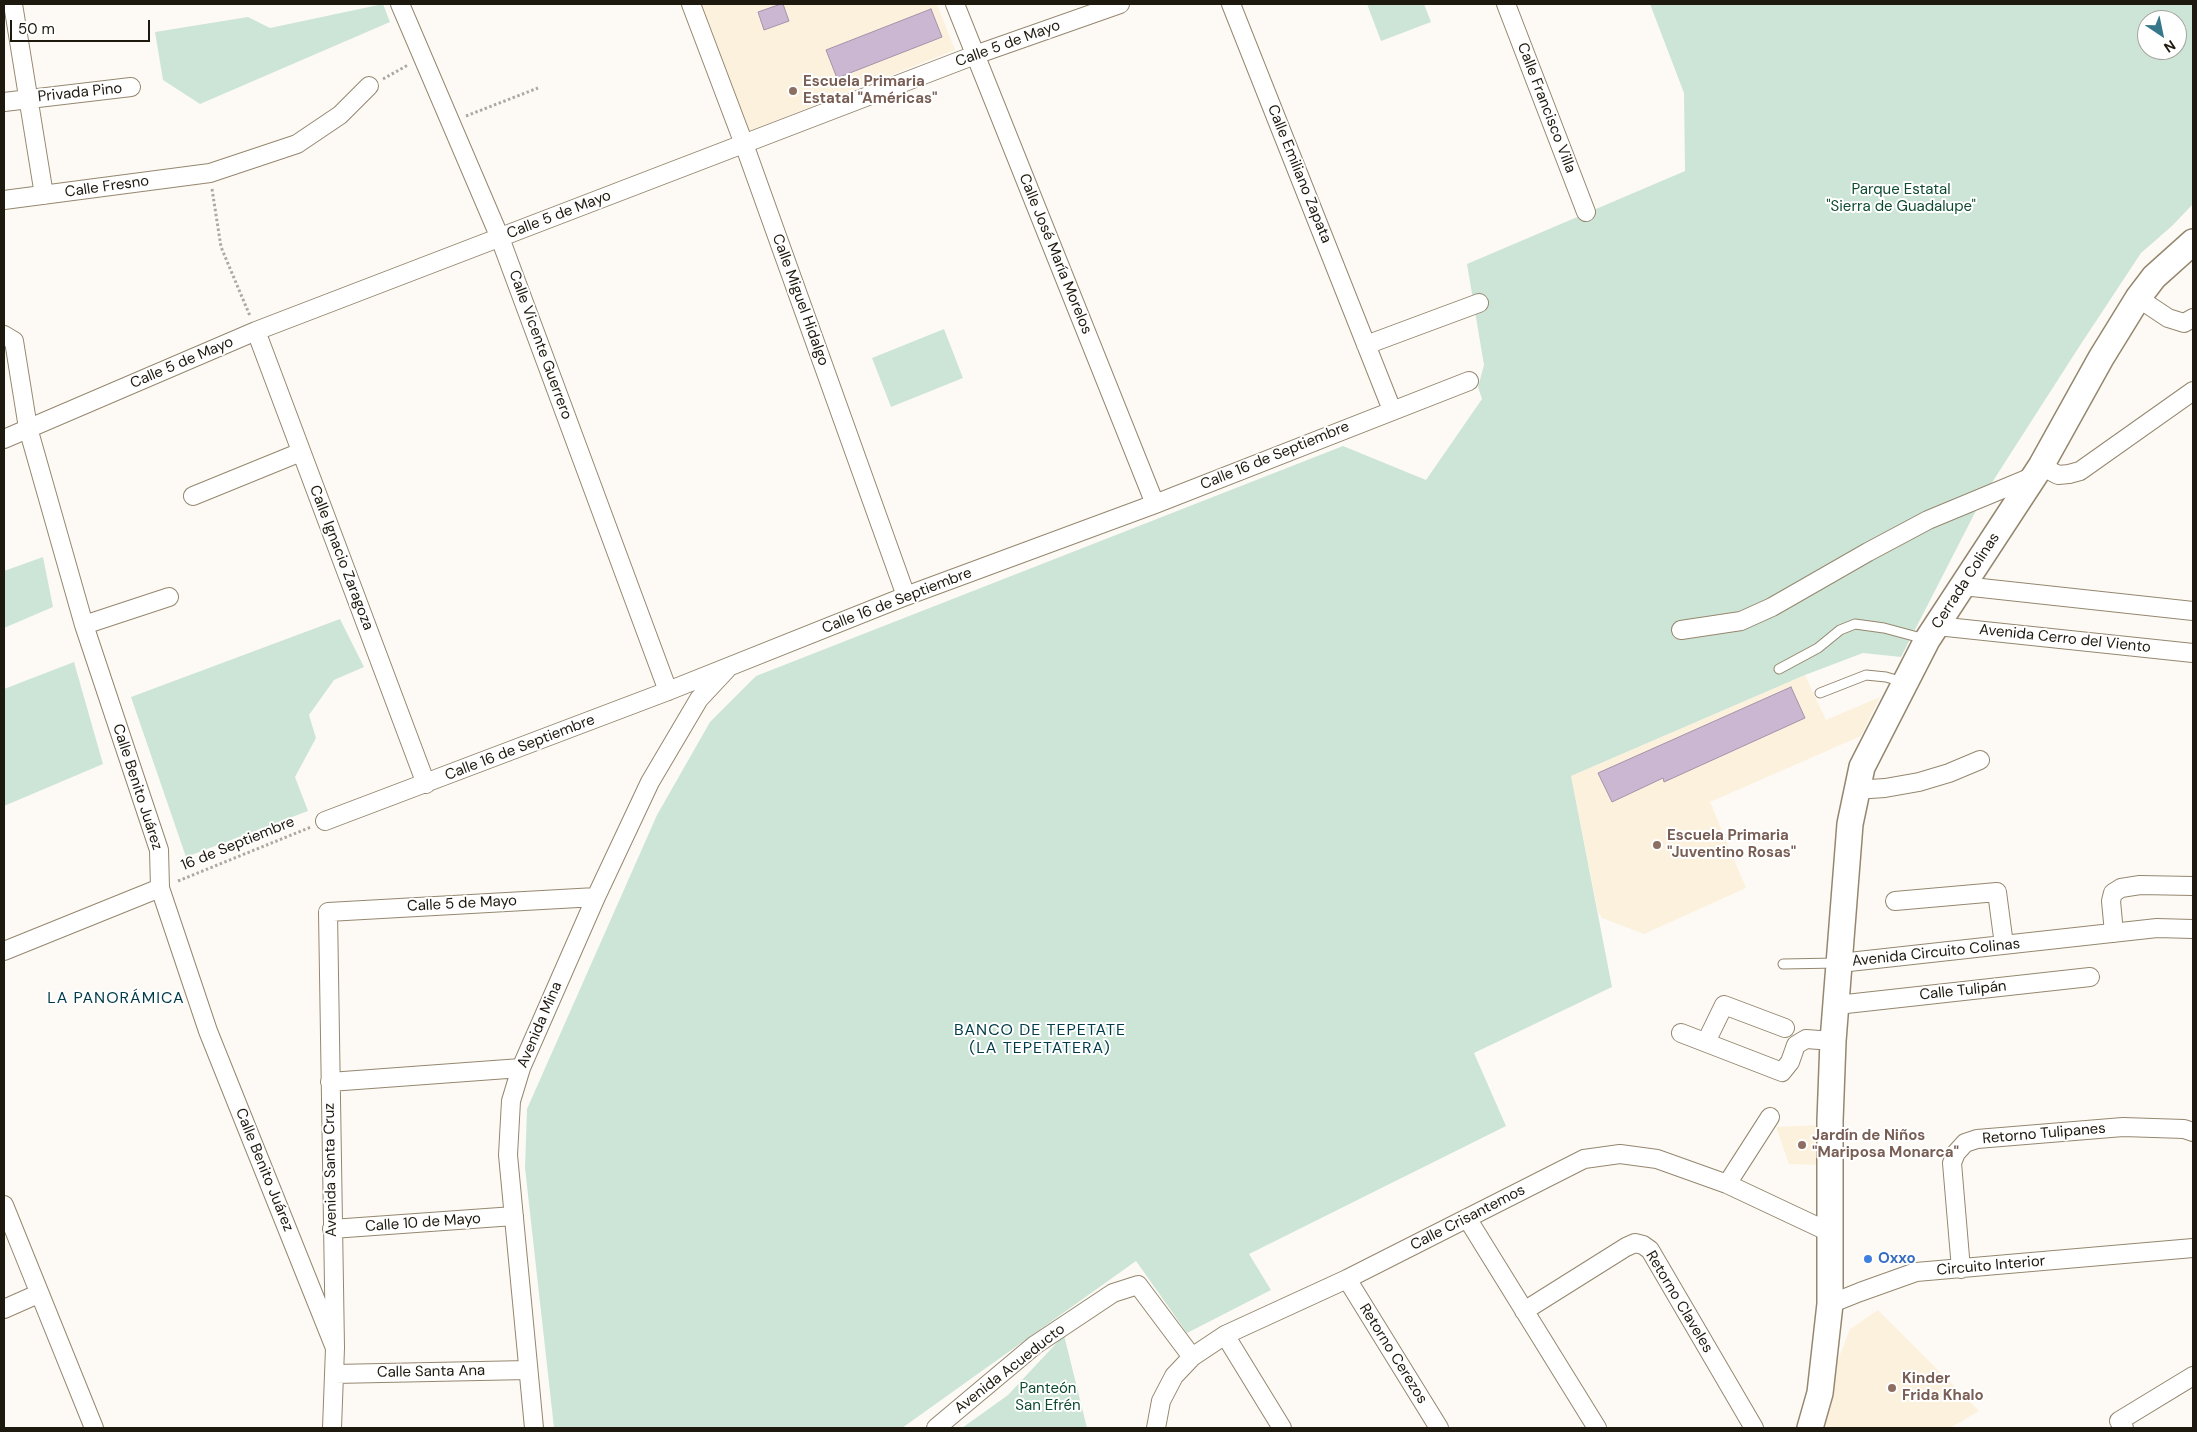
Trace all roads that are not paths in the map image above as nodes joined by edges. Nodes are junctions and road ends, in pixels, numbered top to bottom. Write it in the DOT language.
graph roads {
  1 [pos="13,4"];
  2 [pos="400,4"];
  3 [pos="691,4"];
  4 [pos="955,4"];
  5 [pos="1120,4"];
  6 [pos="1231,4"];
  7 [pos="1506,4"];
  8 [pos="975,54"];
  9 [pos="369,86"];
  10 [pos="131,88"];
  11 [pos="29,99"];
  12 [pos="4,102"];
  13 [pos="744,144"];
  14 [pos="44,195"];
  15 [pos="4,200"];
  16 [pos="1586,212"];
  17 [pos="500,238"];
  18 [pos="2193,242"];
  19 [pos="2138,298"];
  20 [pos="1479,303"];
  21 [pos="2193,318"];
  22 [pos="256,331"];
  23 [pos="4,335"];
  24 [pos="1366,344"];
  25 [pos="1469,381"];
  26 [pos="2193,391"];
  27 [pos="1392,410"];
  28 [pos="28,428"];
  29 [pos="4,439"];
  30 [pos="301,452"];
  31 [pos="2038,471"];
  32 [pos="193,496"];
  33 [pos="1155,504"];
  34 [pos="1962,586"];
  35 [pos="906,596"];
  36 [pos="169,597"];
  37 [pos="2193,611"];
  38 [pos="84,624"];
  39 [pos="1681,630"];
  40 [pos="1932,633"];
  41 [pos="2193,653"];
  42 [pos="730,665"];
  43 [pos="1779,668"];
  44 [pos="1905,683"];
  45 [pos="668,692"];
  46 [pos="1820,693"];
  47 [pos="1980,760"];
  48 [pos="426,784"];
  49 [pos="1855,790"];
  50 [pos="325,821"];
  51 [pos="2193,886"];
  52 [pos="160,888"];
  53 [pos="596,896"];
  54 [pos="1895,901"];
  55 [pos="328,912"];
  56 [pos="2193,930"];
  57 [pos="2114,933"];
  58 [pos="2004,945"];
  59 [pos="4,951"];
  60 [pos="1840,963"];
  61 [pos="1783,964"];
  62 [pos="2090,977"];
  63 [pos="1837,1005"];
  64 [pos="1785,1028"];
  65 [pos="1681,1033"];
  66 [pos="1834,1041"];
  67 [pos="1706,1042"];
  68 [pos="520,1068"];
  69 [pos="330,1082"];
  70 [pos="1770,1117"];
  71 [pos="2193,1132"];
  72 [pos="1727,1184"];
  73 [pos="4,1205"];
  74 [pos="514,1216"];
  75 [pos="1467,1218"];
  76 [pos="332,1229"];
  77 [pos="1829,1232"];
  78 [pos="2193,1248"];
  79 [pos="1960,1269"];
  80 [pos="1347,1279"];
  81 [pos="38,1294"];
  82 [pos="1830,1304"];
  83 [pos="4,1309"];
  84 [pos="1524,1311"];
  85 [pos="1225,1335"];
  86 [pos="335,1348"];
  87 [pos="1192,1357"];
  88 [pos="528,1370"];
  89 [pos="334,1374"];
  90 [pos="2193,1376"];
  91 [pos="1812,1427"];
  92 [pos="94,1428"];
  93 [pos="332,1428"];
  94 [pos="534,1428"];
  95 [pos="936,1428"];
  96 [pos="1156,1428"];
  97 [pos="1282,1428"];
  98 [pos="1439,1428"];
  99 [pos="1597,1428"];
  100 [pos="1754,1428"];
  101 [pos="2124,1428"];
  1 -- 11 [label="street"];
  2 -- 17 [label="street, Calle Vicente Guerrero"];
  3 -- 13 [label="street, Calle Miguel Hidalgo"];
  4 -- 8 [label="street, Calle José María Morelos"];
  5 -- 8 [label="street, Calle 5 de Mayo"];
  6 -- 24 [label="street, Calle Emiliano Zapata"];
  7 -- 16 [label="street, Calle Francisco Villa"];
  8 -- 13 [label="street, Calle 5 de Mayo"];
  8 -- 33 [label="street, Calle José María Morelos"];
  9 -- 14 [label="street, Calle Fresno"];
  10 -- 11 [label="street, Privada Pino"];
  11 -- 12 [label="street, Privada Pino"];
  11 -- 14 [label="street"];
  13 -- 17 [label="street, Calle 5 de Mayo"];
  13 -- 35 [label="street, Calle Miguel Hidalgo"];
  14 -- 15 [label="street, Calle Fresno"];
  17 -- 22 [label="street, Calle 5 de Mayo"];
  17 -- 45 [label="street, Calle Vicente Guerrero"];
  18 -- 19 [label="main road, Cerrada Colinas"];
  19 -- 21 [label="street"];
  19 -- 31 [label="main road, Cerrada Colinas"];
  20 -- 24 [label="street"];
  22 -- 28 [label="street, Calle 5 de Mayo"];
  22 -- 30 [label="street, Calle Ignacio Zaragoza"];
  23 -- 28 [label="street, Calle Benito Juárez"];
  24 -- 27 [label="street, Calle Emiliano Zapata"];
  25 -- 27 [label="street, Calle 16 de Septiembre"];
  26 -- 31 [label="street"];
  27 -- 33 [label="street, Calle 16 de Septiembre"];
  28 -- 29 [label="street, Calle 5 de Mayo"];
  28 -- 38 [label="street, Calle Benito Juárez"];
  30 -- 32 [label="street"];
  30 -- 48 [label="street, Calle Ignacio Zaragoza"];
  31 -- 34 [label="main road, Cerrada Colinas"];
  31 -- 39 [label="street"];
  33 -- 35 [label="street, Calle 16 de Septiembre"];
  34 -- 37 [label="street"];
  34 -- 40 [label="main road, Cerrada Colinas"];
  35 -- 42 [label="street, Calle 16 de Septiembre"];
  36 -- 38 [label="street"];
  38 -- 52 [label="street, Calle Benito Juárez"];
  40 -- 41 [label="street, Avenida Cerro del Viento"];
  40 -- 43 [label="lane"];
  40 -- 44 [label="main road, Cerrada Colinas"];
  42 -- 45 [label="street, Calle 16 de Septiembre"];
  42 -- 53 [label="street, Avenida Mina"];
  44 -- 46 [label="lane"];
  44 -- 49 [label="main road, Cerrada Colinas"];
  45 -- 48 [label="street, Calle 16 de Septiembre"];
  47 -- 49 [label="street"];
  48 -- 50 [label="street, Calle 16 de Septiembre"];
  49 -- 60 [label="main road, Cerrada Colinas"];
  51 -- 57 [label="street"];
  52 -- 59 [label="street"];
  52 -- 86 [label="street, Calle Benito Juárez"];
  53 -- 55 [label="street, Calle 5 de Mayo"];
  53 -- 68 [label="street, Avenida Mina"];
  54 -- 58 [label="street"];
  55 -- 69 [label="street, Avenida Santa Cruz"];
  56 -- 57 [label="street, Avenida Circuito Colinas"];
  57 -- 58 [label="street, Avenida Circuito Colinas"];
  58 -- 60 [label="street, Avenida Circuito Colinas"];
  60 -- 61 [label="lane"];
  60 -- 63 [label="main road, Avenida Circuito Colinas"];
  62 -- 63 [label="street, Calle Tulipán"];
  63 -- 66 [label="main road, Avenida Circuito Colinas"];
  64 -- 67 [label="street"];
  65 -- 67 [label="street"];
  66 -- 67 [label="street"];
  66 -- 77 [label="main road, Avenida Circuito Colinas"];
  68 -- 69 [label="street"];
  68 -- 74 [label="street, Avenida Mina"];
  69 -- 76 [label="street, Avenida Santa Cruz"];
  70 -- 72 [label="street"];
  71 -- 79 [label="street, Retorno Tulipanes"];
  72 -- 75 [label="street, Calle Crisantemos"];
  72 -- 77 [label="street, Calle Crisantemos"];
  73 -- 81 [label="street"];
  74 -- 76 [label="street, Calle 10 de Mayo"];
  74 -- 88 [label="street, Avenida Mina"];
  75 -- 80 [label="street, Calle Crisantemos"];
  75 -- 84 [label="street"];
  76 -- 86 [label="street, Avenida Santa Cruz"];
  77 -- 82 [label="main road, Avenida Circuito Colinas"];
  78 -- 79 [label="street, Circuito Interior"];
  79 -- 82 [label="street, Circuito Interior"];
  80 -- 85 [label="street, Calle Crisantemos"];
  80 -- 98 [label="street, Retorno Cerezos"];
  81 -- 83 [label="street"];
  81 -- 92 [label="street"];
  82 -- 91 [label="main road"];
  84 -- 99 [label="street"];
  84 -- 100 [label="street, Retorno Claveles"];
  85 -- 87 [label="street, Calle Crisantemos"];
  85 -- 97 [label="street"];
  86 -- 89 [label="street, Avenida Santa Cruz"];
  87 -- 95 [label="street, Avenida Acueducto"];
  87 -- 96 [label="street, Calle Crisantemos"];
  88 -- 89 [label="street, Calle Santa Ana"];
  88 -- 94 [label="street, Avenida Mina"];
  89 -- 93 [label="street, Avenida Santa Cruz"];
  90 -- 101 [label="street"];
}
